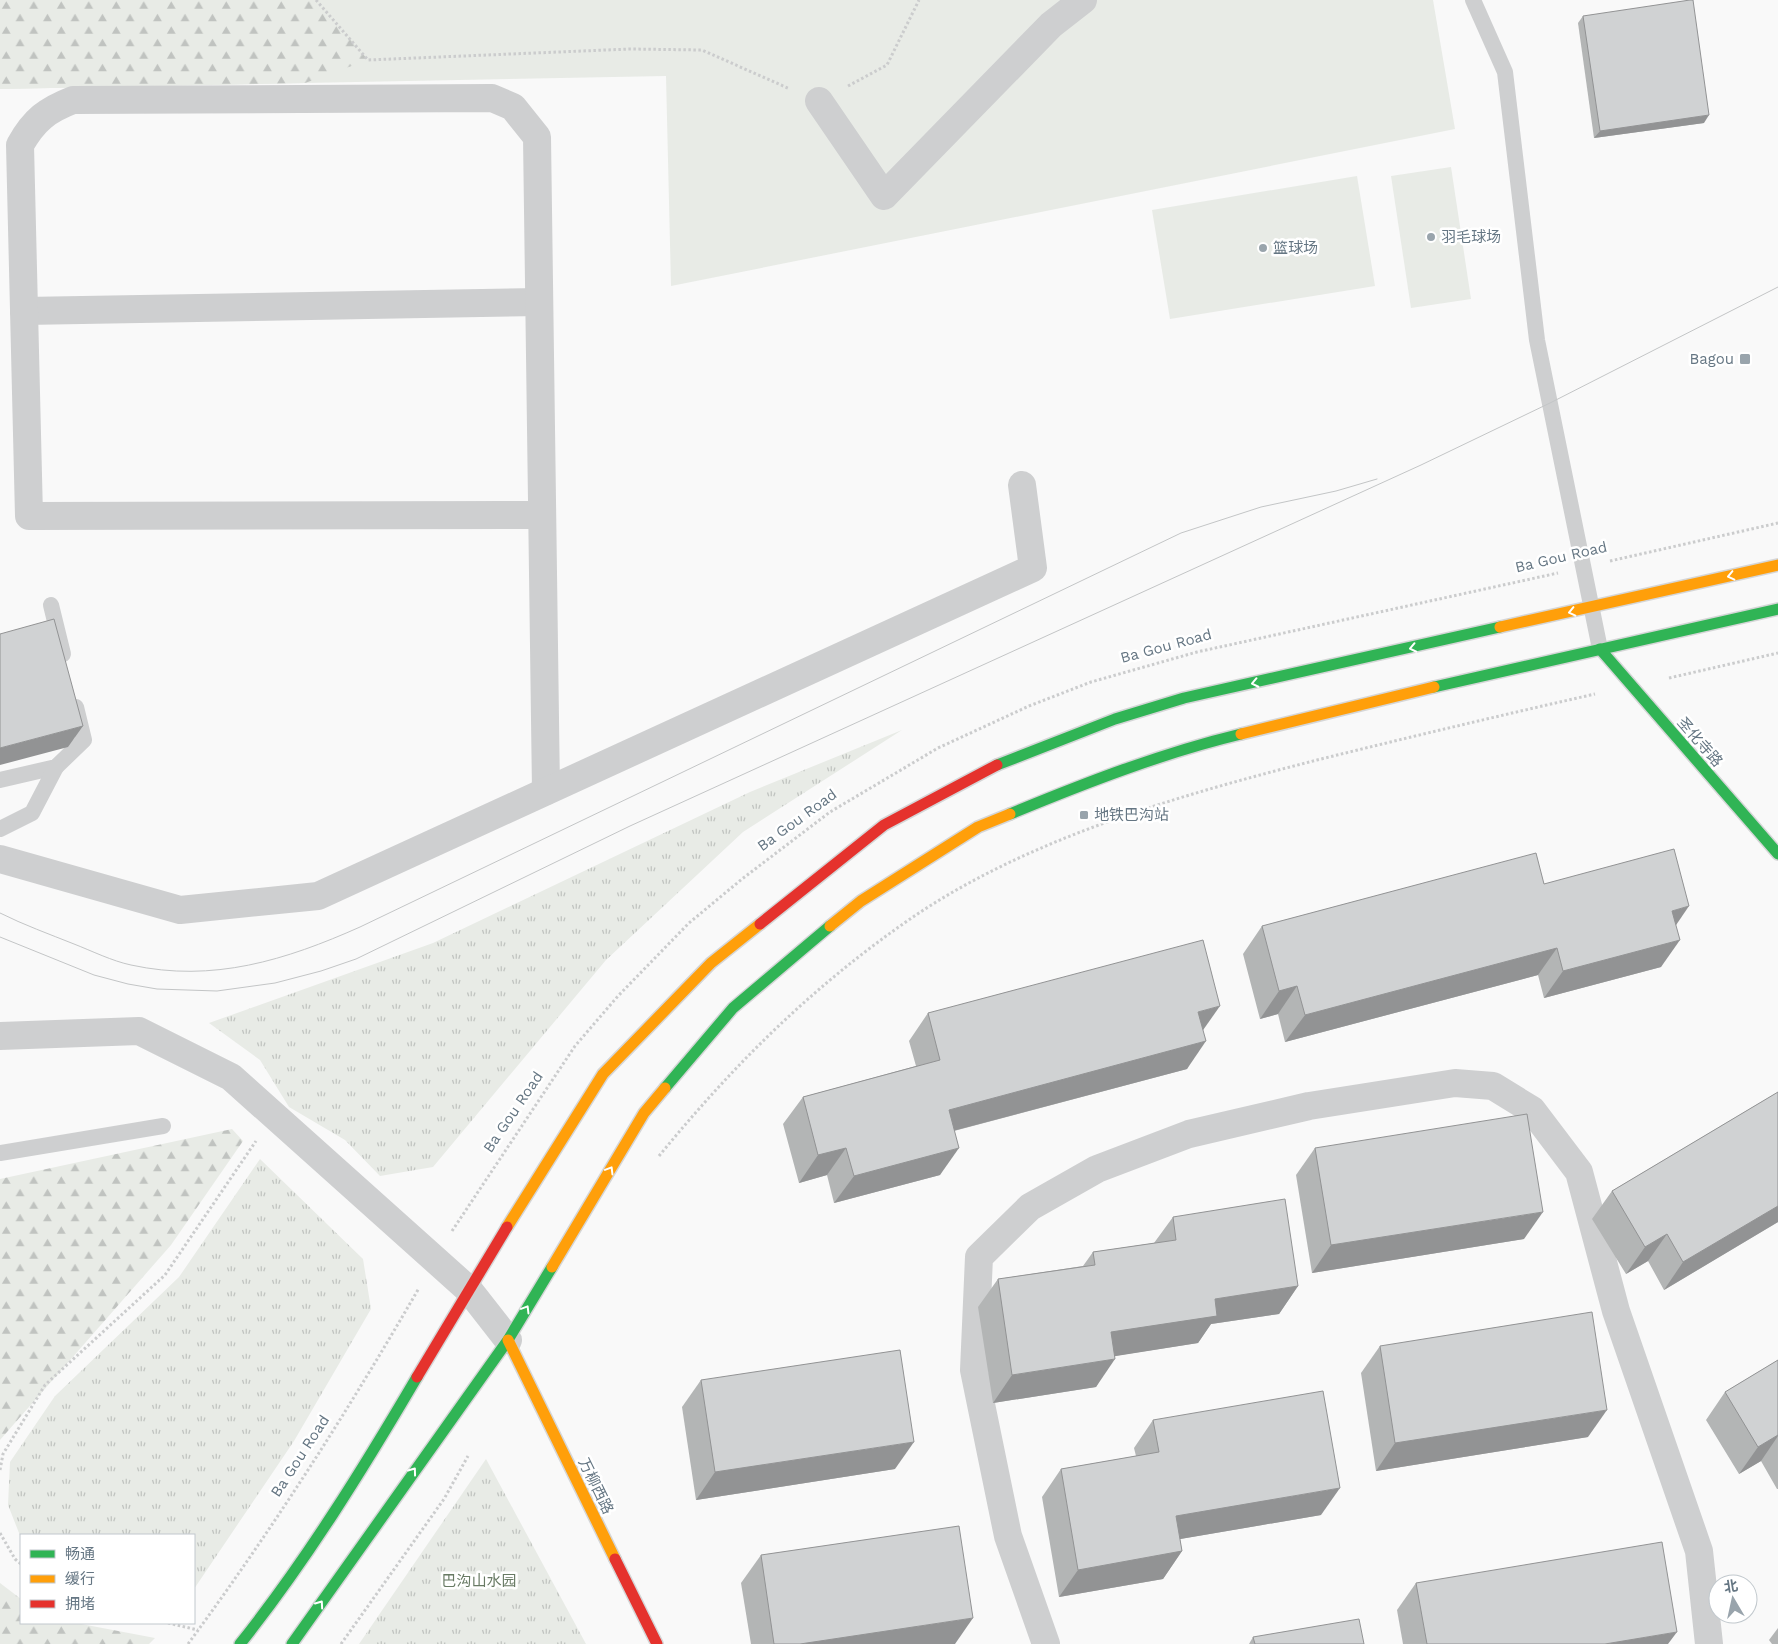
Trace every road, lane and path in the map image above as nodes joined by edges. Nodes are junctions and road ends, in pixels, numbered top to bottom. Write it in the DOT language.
graph roads {
  1 [pos="316,0"];
  2 [pos="919,0"];
  3 [pos="1083,0"];
  4 [pos="1473,0"];
  5 [pos="819,101"];
  6 [pos="539,302"];
  7 [pos="24,311"];
  8 [pos="1022,485"];
  9 [pos="542,515"];
  10 [pos="1778,523"];
  11 [pos="1778,565"];
  12 [pos="1584,568"];
  13 [pos="51,605"];
  14 [pos="1592,608"];
  15 [pos="1778,609"];
  16 [pos="1600,649"];
  17 [pos="1778,653"];
  18 [pos="67,672"];
  19 [pos="1632,686"];
  20 [pos="72,692"];
  21 [pos="56,767"];
  22 [pos="0,780"];
  23 [pos="546,791"];
  24 [pos="0,830"];
  25 [pos="1778,854"];
  26 [pos="0,859"];
  27 [pos="0,1036"];
  28 [pos="274,1116"];
  29 [pos="163,1126"];
  30 [pos="0,1153"];
  31 [pos="654,1163"];
  32 [pos="435,1260"];
  33 [pos="469,1290"];
  34 [pos="508,1340"];
  35 [pos="472,1451"];
  36 [pos="0,1470"];
  37 [pos="0,1533"];
  38 [pos="20,1563"];
  39 [pos="172,1624"];
  40 [pos="198,1630"];
  41 [pos="188,1644"];
  42 [pos="240,1644"];
  43 [pos="292,1644"];
  44 [pos="341,1644"];
  45 [pos="657,1644"];
  46 [pos="1046,1644"];
  47 [pos="1709,1644"];
  1 -- 5 [label="path"];
  2 -- 5 [label="path"];
  3 -- 5 [label="street"];
  4 -- 12 [label="lane"];
  6 -- 7 [label="street"];
  6 -- 7 [label="street"];
  6 -- 9 [label="street"];
  7 -- 9 [label="street"];
  8 -- 23 [label="street"];
  9 -- 23 [label="street"];
  10 -- 12 [label="path, Ba Gou Road"];
  11 -- 14 [label="main road, one-way"];
  12 -- 14 [label="lane"];
  12 -- 32 [label="path, Ba Gou Road"];
  13 -- 18 [label="lane"];
  14 -- 16 [label="lane"];
  14 -- 33 [label="main road, one-way"];
  15 -- 16 [label="main road"];
  16 -- 19 [label="main road, 圣化寺路"];
  34 -- 16 [label="main road, one-way"];
  17 -- 19 [label="path"];
  19 -- 25 [label="main road, 圣化寺路"];
  19 -- 31 [label="path"];
  20 -- 21 [label="lane"];
  21 -- 22 [label="lane"];
  21 -- 24 [label="lane"];
  23 -- 26 [label="street"];
  27 -- 28 [label="street"];
  28 -- 32 [label="street"];
  28 -- 36 [label="path"];
  29 -- 30 [label="lane"];
  32 -- 33 [label="street"];
  32 -- 40 [label="path, Ba Gou Road"];
  33 -- 34 [label="street"];
  33 -- 42 [label="main road"];
  43 -- 34 [label="main road, one-way"];
  34 -- 45 [label="main road, 万柳西路"];
  35 -- 44 [label="path"];
  37 -- 38 [label="path"];
  39 -- 40 [label="path"];
  40 -- 41 [label="path, Ba Gou Road"];
  46 -- 47 [label="street"];
}
